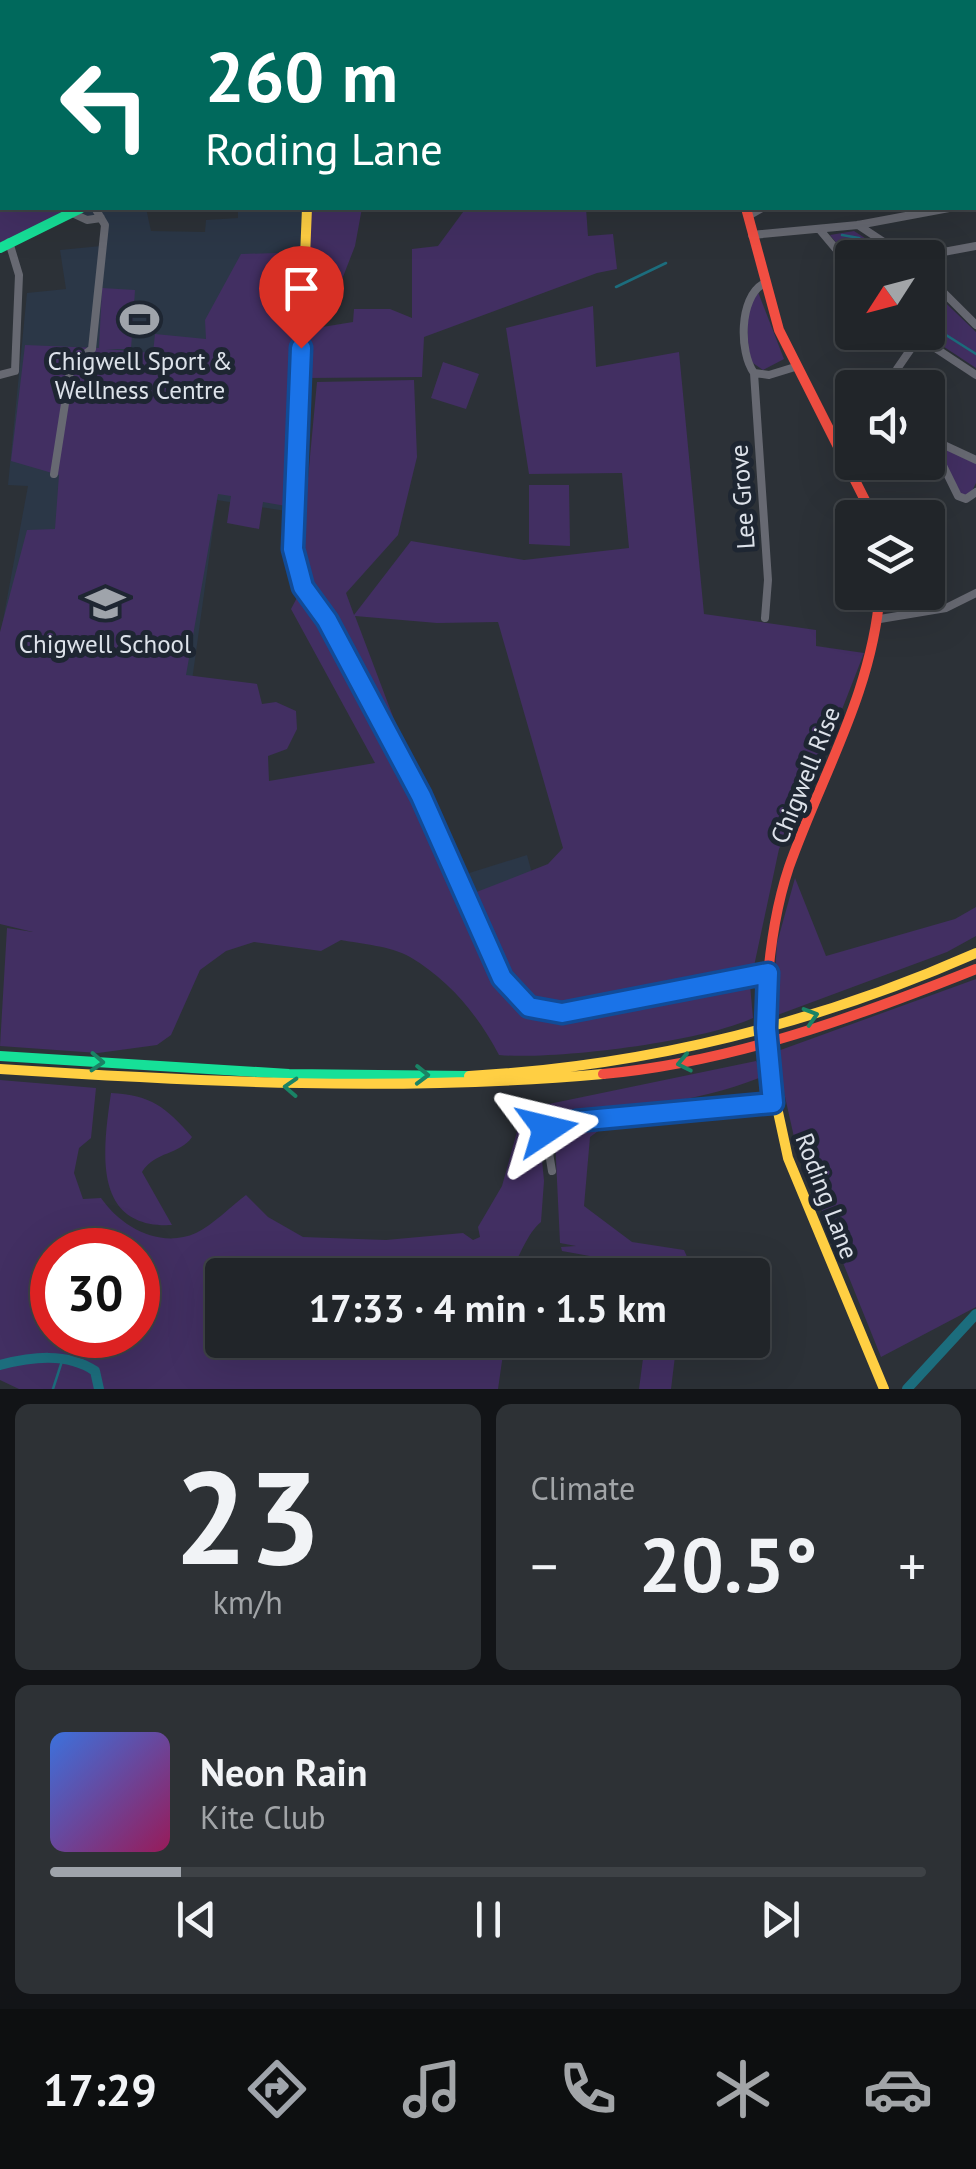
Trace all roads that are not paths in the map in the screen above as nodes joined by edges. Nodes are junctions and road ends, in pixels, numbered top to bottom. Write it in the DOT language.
graph roads {
  1 [pos="76,210"];
  2 [pos="96,210"];
  3 [pos="308,210"];
  4 [pos="938,210"];
  5 [pos="747,212"];
  6 [pos="100,218"];
  7 [pos="858,225"];
  8 [pos="820,230"];
  9 [pos="752,235"];
  10 [pos="882,240"];
  11 [pos="5,245"];
  12 [pos="976,246"];
  13 [pos="835,248"];
  14 [pos="945,252"];
  15 [pos="763,284"];
  16 [pos="945,294"];
  17 [pos="976,326"];
  18 [pos="936,350"];
  19 [pos="795,366"];
  20 [pos="754,373"];
  21 [pos="0,375"];
  22 [pos="976,376"];
  23 [pos="945,445"];
  24 [pos="976,460"];
  25 [pos="945,470"];
  26 [pos="54,474"];
  27 [pos="976,492"];
  28 [pos="868,500"];
  29 [pos="976,593"];
  30 [pos="880,610"];
  31 [pos="765,618"];
  32 [pos="880,619"];
  33 [pos="976,953"];
  34 [pos="976,969"];
  35 [pos="768,973"];
  36 [pos="0,1056"];
  37 [pos="0,1070"];
  38 [pos="773,1103"];
  39 [pos="552,1171"];
  40 [pos="884,1389"];
  1 -- 6 [label="street"];
  1 -- 11 [label="main road"];
  2 -- 6 [label="street"];
  3 -- 35 [label="main road"];
  4 -- 7 [label="street"];
  5 -- 9 [label="main road"];
  6 -- 26 [label="street"];
  7 -- 8 [label="street"];
  7 -- 10 [label="street"];
  8 -- 9 [label="street"];
  8 -- 13 [label="street"];
  9 -- 15 [label="main road"];
  11 -- 21 [label="street"];
  12 -- 14 [label="street"];
  15 -- 19 [label="main road"];
  15 -- 20 [label="street, Lee Grove"];
  16 -- 17 [label="street"];
  18 -- 22 [label="street"];
  19 -- 20 [label="street"];
  19 -- 28 [label="main road"];
  20 -- 31 [label="street, Lee Grove"];
  23 -- 24 [label="street"];
  25 -- 27 [label="street"];
  29 -- 32 [label="street"];
  30 -- 32 [label="main road, Chigwell Rise"];
  32 -- 35 [label="main road, Chigwell Rise"];
  36 -- 33 [label="main road, one-way"];
  34 -- 37 [label="main road, one-way"];
  35 -- 38 [label="main road, Roding Lane, bridge"];
  38 -- 39 [label="street"];
  38 -- 40 [label="main road, Roding Lane"];
}
